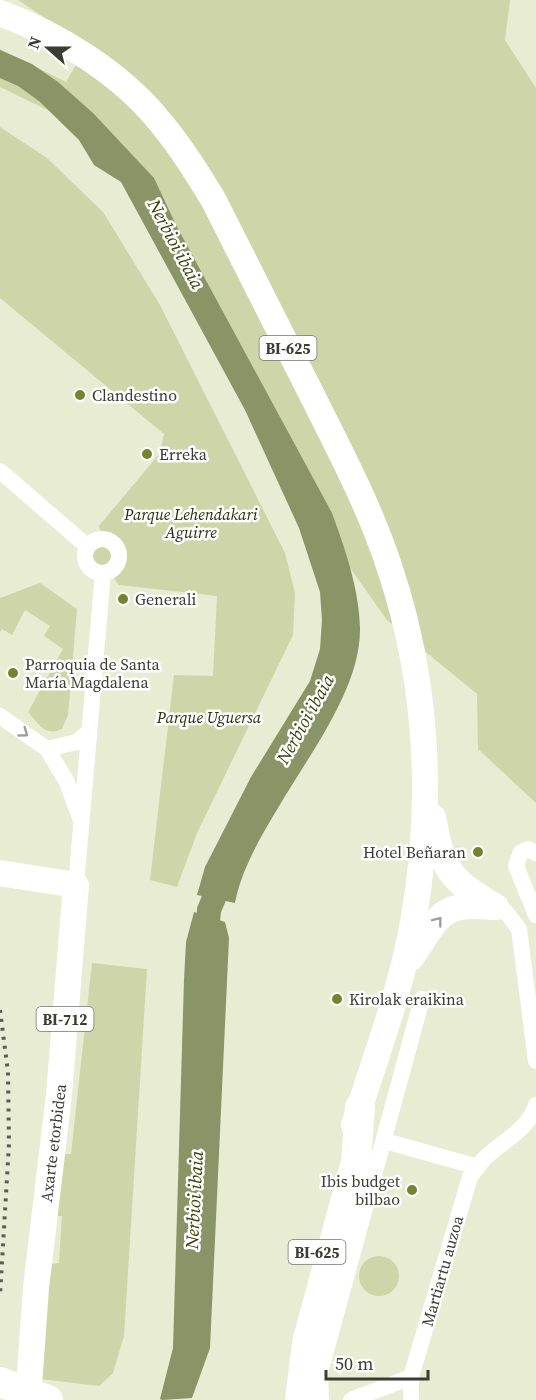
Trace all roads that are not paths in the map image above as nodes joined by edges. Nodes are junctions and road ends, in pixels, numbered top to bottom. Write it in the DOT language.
graph roads {
  1 [pos="0,13"];
  2 [pos="0,471"];
  3 [pos="88,547"];
  4 [pos="103,573"];
  5 [pos="0,716"];
  6 [pos="87,733"];
  7 [pos="47,749"];
  8 [pos="86,764"];
  9 [pos="59,768"];
  10 [pos="425,778"];
  11 [pos="83,828"];
  12 [pos="534,850"];
  13 [pos="0,873"];
  14 [pos="40,880"];
  15 [pos="76,885"];
  16 [pos="496,907"];
  17 [pos="536,915"];
  18 [pos="72,928"];
  19 [pos="530,960"];
  20 [pos="404,969"];
  21 [pos="422,999"];
  22 [pos="536,1061"];
  23 [pos="536,1105"];
  24 [pos="360,1107"];
  25 [pos="385,1141"];
  26 [pos="478,1167"];
  27 [pos="411,1377"];
  28 [pos="0,1382"];
  29 [pos="28,1400"];
  30 [pos="48,1400"];
  31 [pos="288,1400"];
  32 [pos="300,1400"];
  33 [pos="321,1400"];
  34 [pos="351,1400"];
  35 [pos="411,1400"];
  1 -- 10 [label="main road, BI-625"];
  2 -- 3 [label="street"];
  3 -- 4 [label="street"];
  3 -- 4 [label="street"];
  4 -- 6 [label="street"];
  5 -- 7 [label="street, one-way"];
  6 -- 7 [label="street"];
  6 -- 8 [label="street"];
  7 -- 9 [label="street"];
  8 -- 9 [label="street"];
  8 -- 11 [label="street"];
  9 -- 11 [label="street"];
  10 -- 16 [label="main road"];
  10 -- 20 [label="main road, BI-625"];
  11 -- 15 [label="street"];
  12 -- 17 [label="street"];
  13 -- 14 [label="main road"];
  14 -- 15 [label="main road"];
  14 -- 18 [label="main road"];
  15 -- 18 [label="main road, Axarte etorbidea / BI-712"];
  16 -- 19 [label="street"];
  20 -- 16 [label="main road, one-way"];
  18 -- 29 [label="main road, Axarte etorbidea / BI-712"];
  19 -- 22 [label="street"];
  20 -- 24 [label="main road, BI-625"];
  21 -- 25 [label="street"];
  23 -- 26 [label="street, Martiartu auzoa"];
  24 -- 31 [label="main road, BI-625"];
  24 -- 32 [label="highway"];
  25 -- 26 [label="street"];
  25 -- 33 [label="street"];
  26 -- 27 [label="street, Martiartu auzoa"];
  27 -- 34 [label="street"];
  27 -- 35 [label="street, Martiartu auzoa"];
  28 -- 30 [label="highway"];
}
